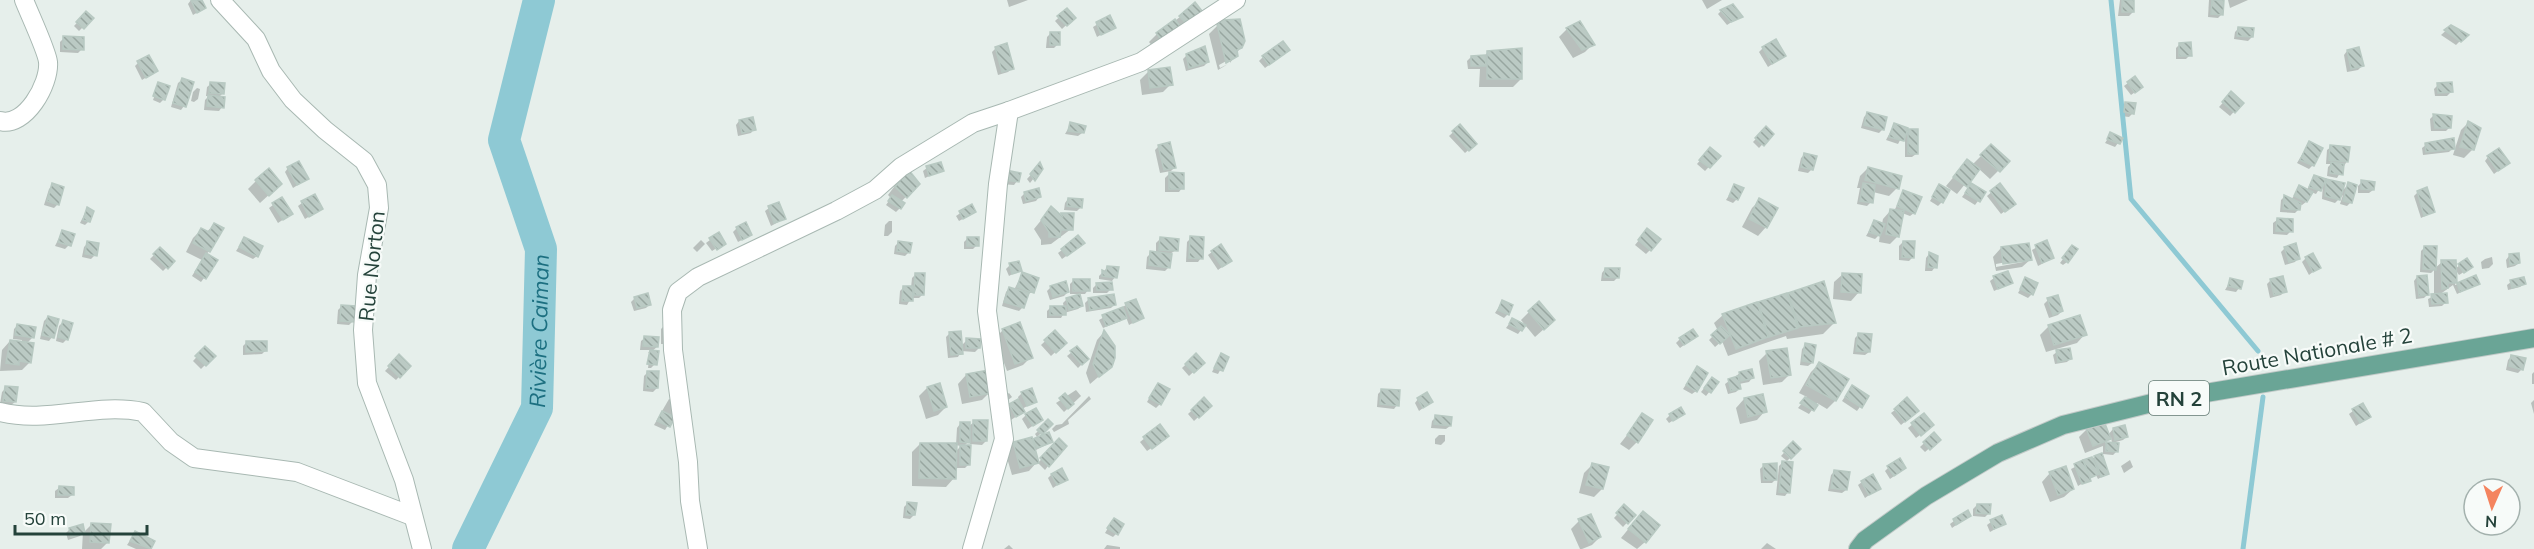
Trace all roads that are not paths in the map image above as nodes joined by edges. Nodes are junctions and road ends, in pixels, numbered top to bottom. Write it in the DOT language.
graph roads {
  1 [pos="24,0"];
  2 [pos="220,0"];
  3 [pos="1236,0"];
  4 [pos="1010,111"];
  5 [pos="0,121"];
  6 [pos="2534,338"];
  7 [pos="0,412"];
  8 [pos="412,516"];
  9 [pos="422,549"];
  10 [pos="698,549"];
  11 [pos="972,549"];
  12 [pos="1858,549"];
  1 -- 5 [label="street"];
  2 -- 8 [label="street, Rue Norton"];
  3 -- 4 [label="street"];
  4 -- 10 [label="street"];
  4 -- 11 [label="street"];
  6 -- 12 [label="main road, Route Nationale # 2 / RN 2"];
  7 -- 8 [label="street"];
  8 -- 9 [label="street, Rue Norton"];
}
